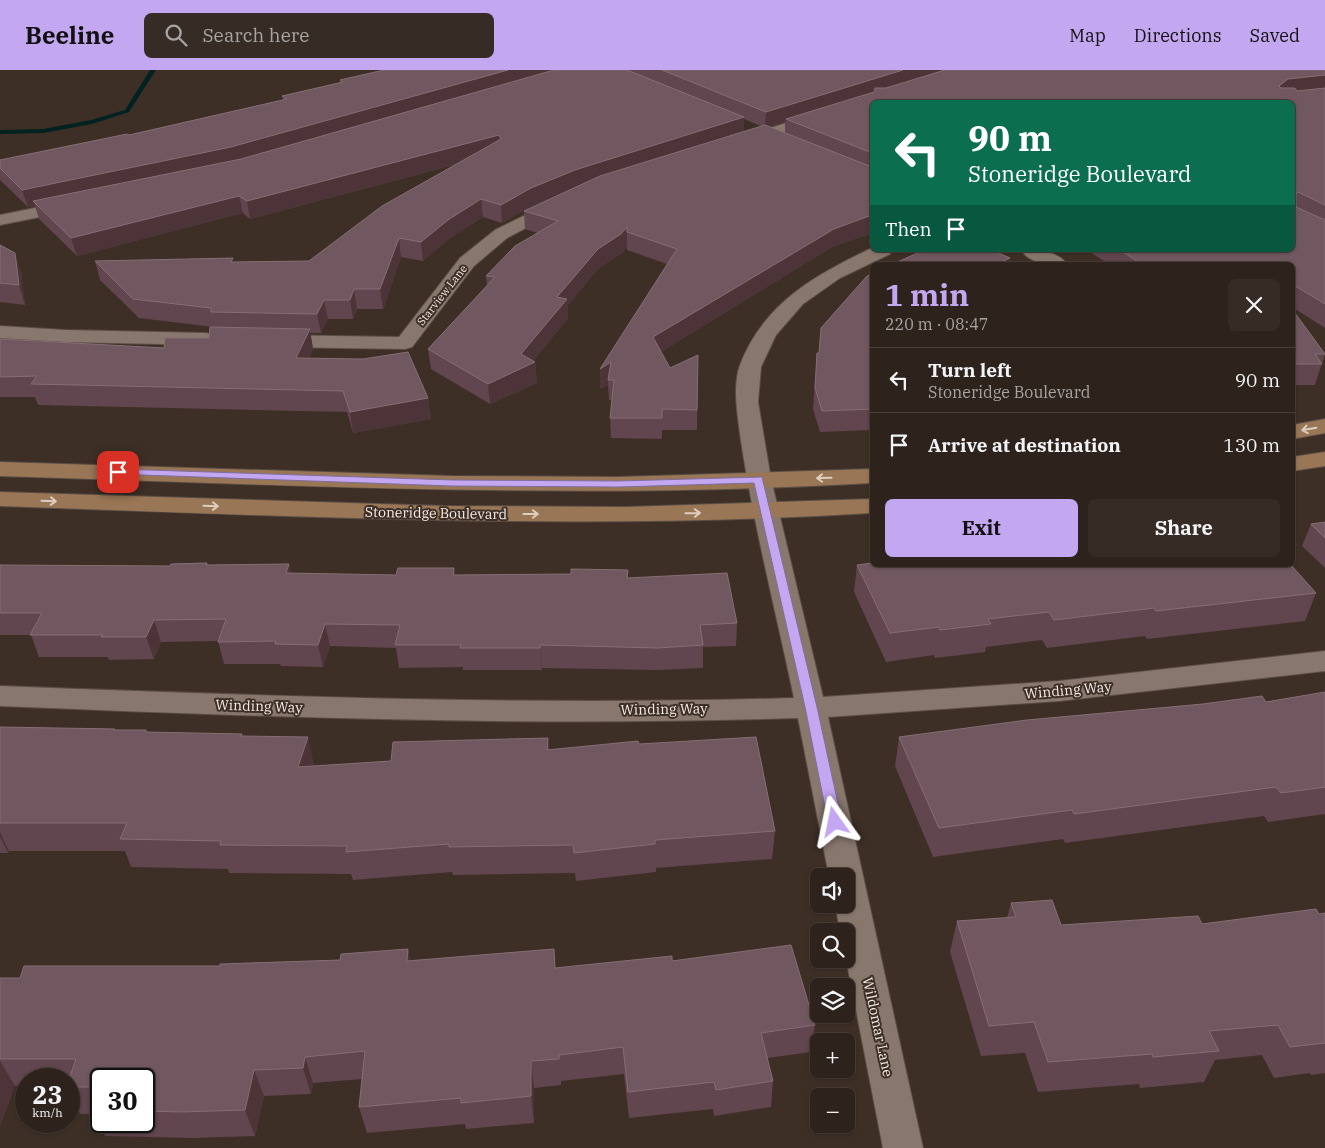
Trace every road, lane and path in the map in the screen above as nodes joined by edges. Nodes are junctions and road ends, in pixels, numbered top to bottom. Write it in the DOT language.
graph roads {
  1 [pos="840,111"];
  2 [pos="747,127"];
  3 [pos="765,134"];
  4 [pos="792,145"];
  5 [pos="727,146"];
  6 [pos="577,196"];
  7 [pos="87,203"];
  8 [pos="0,220"];
  9 [pos="878,252"];
  10 [pos="1034,252"];
  11 [pos="1052,262"];
  12 [pos="0,332"];
  13 [pos="225,340"];
  14 [pos="255,340"];
  15 [pos="1325,426"];
  16 [pos="1295,431"];
  17 [pos="1325,459"];
  18 [pos="1295,464"];
  19 [pos="0,469"];
  20 [pos="870,476"];
  21 [pos="762,495"];
  22 [pos="0,499"];
  23 [pos="870,506"];
  24 [pos="1325,662"];
  25 [pos="0,696"];
  26 [pos="811,707"];
  27 [pos="903,1148"];
  1 -- 3 [label="street"];
  2 -- 3 [label="street"];
  3 -- 4 [label="street"];
  3 -- 5 [label="street"];
  6 -- 14 [label="street, Starview Lane"];
  7 -- 8 [label="street"];
  9 -- 21 [label="street, Wildomar Lane"];
  10 -- 11 [label="street"];
  12 -- 13 [label="street"];
  15 -- 16 [label="street, one-way"];
  17 -- 18 [label="street"];
  19 -- 21 [label="street, Stoneridge Boulevard"];
  20 -- 21 [label="street, Stoneridge Boulevard, one-way"];
  22 -- 21 [label="street, Stoneridge Boulevard, one-way"];
  21 -- 23 [label="street, Stoneridge Boulevard"];
  21 -- 26 [label="street, Wildomar Lane"];
  24 -- 26 [label="street, Winding Way"];
  25 -- 26 [label="street, Winding Way"];
  26 -- 27 [label="street, Wildomar Lane"];
}
